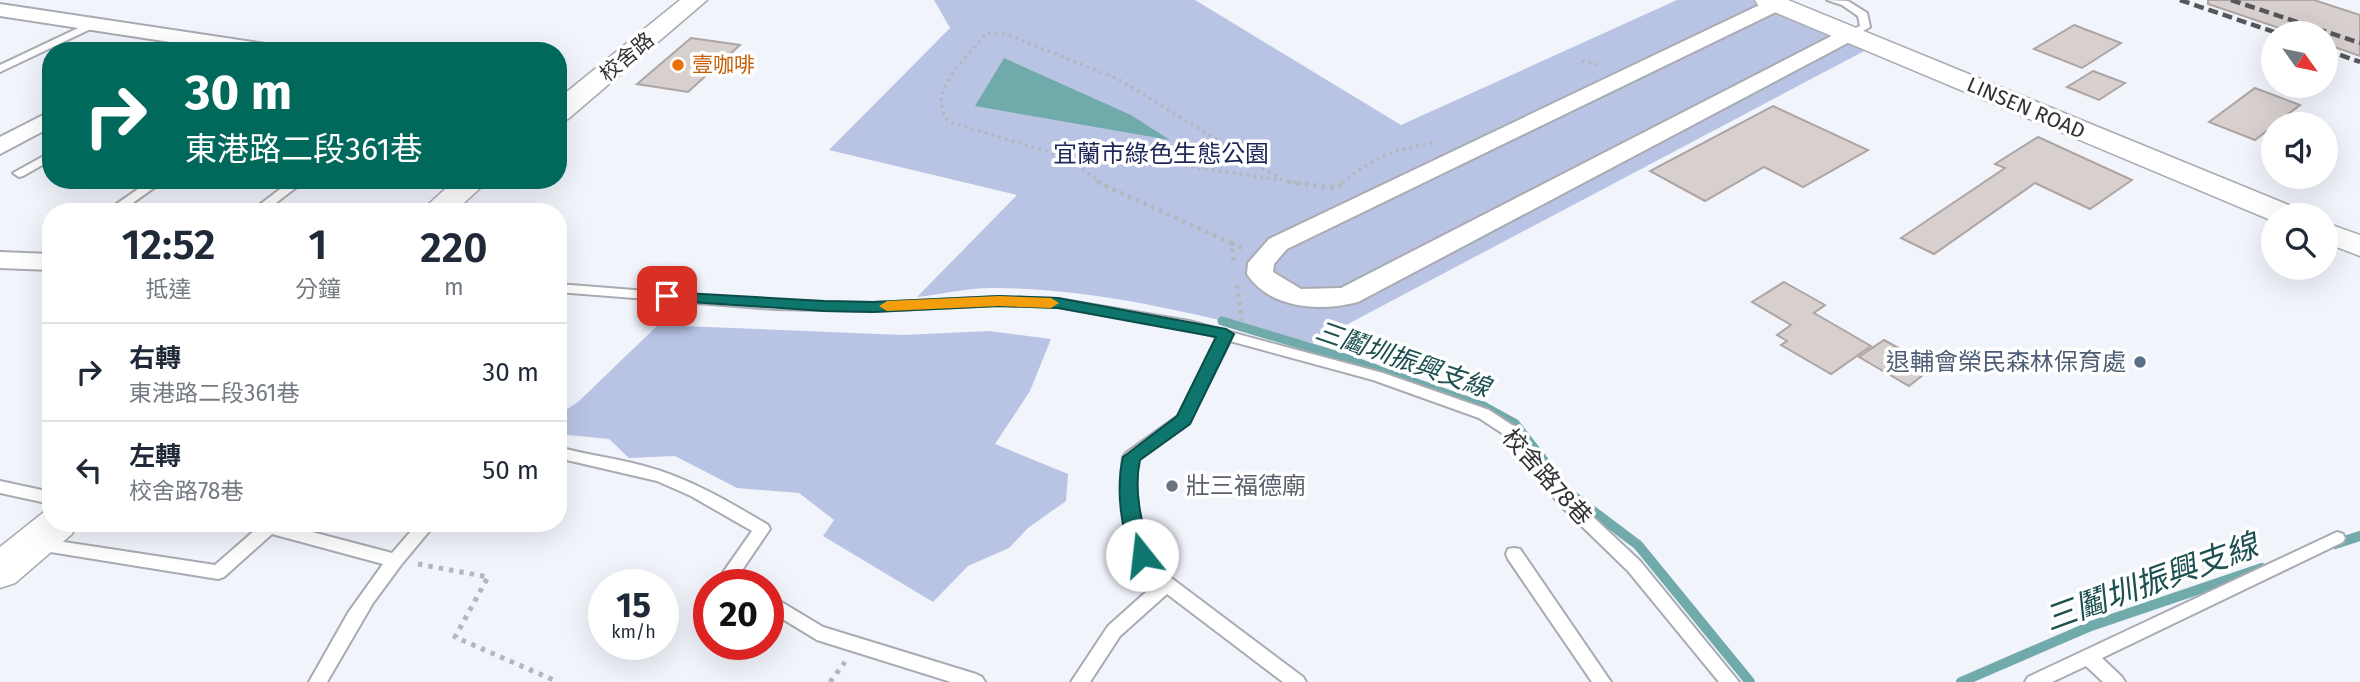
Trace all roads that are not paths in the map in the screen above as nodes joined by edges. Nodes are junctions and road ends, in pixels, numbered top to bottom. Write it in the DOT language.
graph roads {
  1 [pos="695,0"];
  2 [pos="1832,0"];
  3 [pos="1777,1"];
  4 [pos="4,13"];
  5 [pos="93,24"];
  6 [pos="1850,34"];
  7 [pos="191,39"];
  8 [pos="56,42"];
  9 [pos="186,42"];
  10 [pos="207,42"];
  11 [pos="42,49"];
  12 [pos="0,69"];
  13 [pos="567,99"];
  14 [pos="42,123"];
  15 [pos="0,147"];
  16 [pos="42,160"];
  17 [pos="19,173"];
  18 [pos="146,189"];
  19 [pos="288,189"];
  20 [pos="463,189"];
  21 [pos="124,203"];
  22 [pos="268,203"];
  23 [pos="446,203"];
  24 [pos="2261,205"];
  25 [pos="2338,237"];
  26 [pos="2360,246"];
  27 [pos="42,258"];
  28 [pos="0,260"];
  29 [pos="567,289"];
  30 [pos="1226,334"];
  31 [pos="567,456"];
  32 [pos="0,487"];
  33 [pos="42,496"];
  34 [pos="263,532"];
  35 [pos="289,532"];
  36 [pos="420,532"];
  37 [pos="46,533"];
  38 [pos="2336,538"];
  39 [pos="1514,554"];
  40 [pos="394,559"];
  41 [pos="734,569"];
  42 [pos="0,571"];
  43 [pos="1167,584"];
  44 [pos="784,611"];
  45 [pos="2088,657"];
  46 [pos="318,682"];
  47 [pos="976,682"];
  48 [pos="1080,682"];
  49 [pos="1297,682"];
  50 [pos="1602,682"];
  51 [pos="1730,682"];
  52 [pos="2034,682"];
  53 [pos="2116,682"];
  1 -- 13 [label="street, 校舍路"];
  2 -- 6 [label="lane"];
  3 -- 6 [label="street, LINSEN ROAD"];
  3 -- 6 [label="street"];
  4 -- 5 [label="street"];
  5 -- 7 [label="street"];
  5 -- 8 [label="lane"];
  6 -- 24 [label="street, LINSEN ROAD"];
  7 -- 9 [label="street"];
  7 -- 10 [label="street"];
  11 -- 12 [label="lane"];
  14 -- 15 [label="street"];
  16 -- 17 [label="lane"];
  18 -- 21 [label="lane"];
  19 -- 22 [label="lane"];
  20 -- 23 [label="street"];
  25 -- 26 [label="street"];
  27 -- 28 [label="street"];
  29 -- 30 [label="lane, 校舍路78巷"];
  30 -- 43 [label="lane"];
  30 -- 51 [label="lane, 校舍路78巷"];
  31 -- 41 [label="lane"];
  32 -- 33 [label="lane"];
  34 -- 37 [label="lane"];
  35 -- 40 [label="lane"];
  36 -- 40 [label="lane"];
  37 -- 42 [label="street"];
  38 -- 45 [label="lane"];
  39 -- 50 [label="lane"];
  40 -- 46 [label="lane"];
  43 -- 48 [label="lane"];
  43 -- 49 [label="lane"];
  44 -- 47 [label="lane"];
  45 -- 52 [label="lane"];
  45 -- 53 [label="lane"];
}
